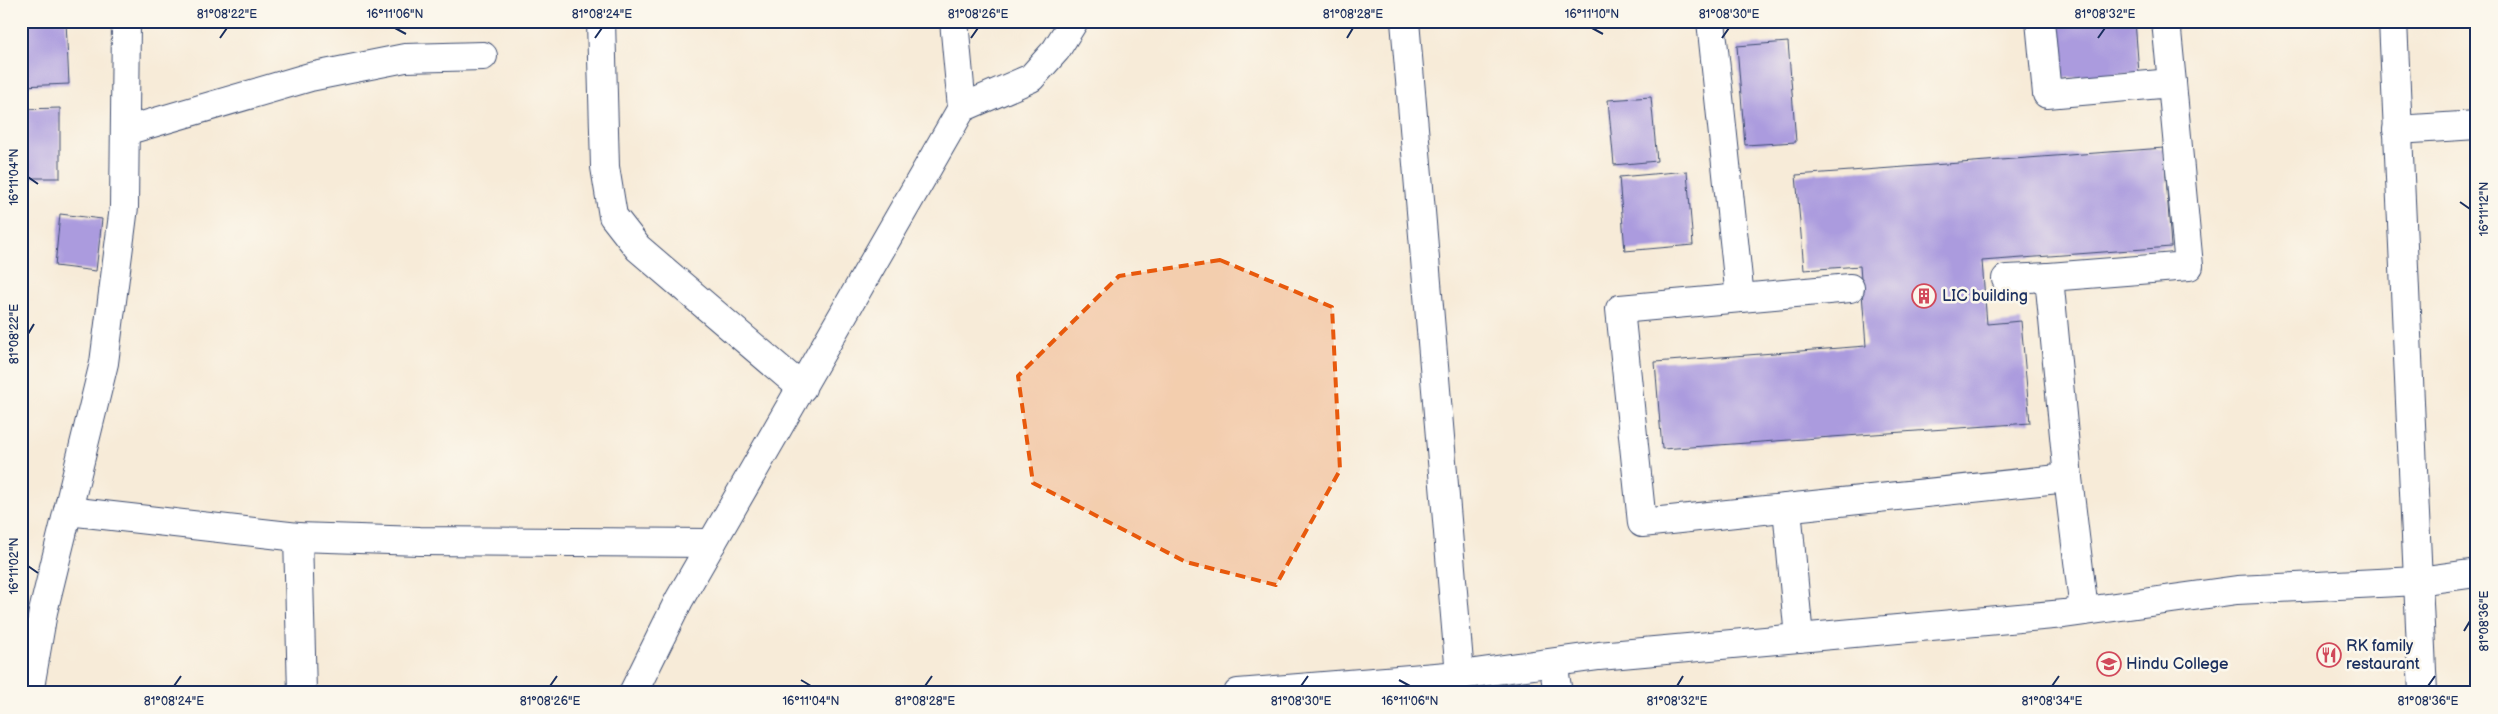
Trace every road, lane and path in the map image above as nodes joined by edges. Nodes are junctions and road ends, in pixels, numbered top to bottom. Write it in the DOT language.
graph roads {
  1 [pos="126,21"];
  2 [pos="601,21"];
  3 [pos="954,21"];
  4 [pos="1074,21"];
  5 [pos="1405,21"];
  6 [pos="1711,21"];
  7 [pos="2040,21"];
  8 [pos="2166,21"];
  9 [pos="2393,21"];
  10 [pos="483,56"];
  11 [pos="2172,83"];
  12 [pos="962,108"];
  13 [pos="2477,125"];
  14 [pos="2397,130"];
  15 [pos="125,131"];
  16 [pos="2049,277"];
  17 [pos="2006,279"];
  18 [pos="1850,288"];
  19 [pos="1740,298"];
  20 [pos="802,388"];
  21 [pos="2068,478"];
  22 [pos="1787,508"];
  23 [pos="68,511"];
  24 [pos="298,537"];
  25 [pos="712,543"];
  26 [pos="2477,573"];
  27 [pos="2418,581"];
  28 [pos="32,609"];
  29 [pos="2084,611"];
  30 [pos="1798,638"];
  31 [pos="1553,663"];
  32 [pos="1460,674"];
  33 [pos="29,693"];
  34 [pos="302,693"];
  35 [pos="633,693"];
  36 [pos="1238,693"];
  37 [pos="1558,693"];
  38 [pos="2423,693"];
  1 -- 15 [label="street"];
  2 -- 20 [label="street"];
  3 -- 12 [label="street"];
  4 -- 12 [label="street"];
  5 -- 32 [label="street"];
  6 -- 19 [label="street"];
  7 -- 11 [label="street"];
  8 -- 11 [label="street"];
  9 -- 14 [label="street"];
  10 -- 15 [label="street"];
  11 -- 16 [label="street"];
  12 -- 20 [label="street"];
  13 -- 14 [label="street"];
  14 -- 27 [label="street"];
  15 -- 23 [label="street"];
  16 -- 17 [label="street"];
  16 -- 21 [label="street"];
  18 -- 19 [label="street"];
  19 -- 22 [label="street"];
  20 -- 25 [label="street"];
  21 -- 22 [label="street"];
  21 -- 29 [label="street"];
  22 -- 30 [label="street"];
  23 -- 24 [label="street"];
  23 -- 28 [label="street"];
  24 -- 25 [label="street"];
  24 -- 34 [label="street"];
  25 -- 35 [label="street"];
  26 -- 27 [label="street"];
  27 -- 29 [label="street"];
  27 -- 38 [label="street"];
  28 -- 33 [label="street"];
  29 -- 30 [label="street"];
  30 -- 31 [label="street"];
  31 -- 32 [label="street"];
  31 -- 37 [label="street"];
  32 -- 36 [label="street"];
}
